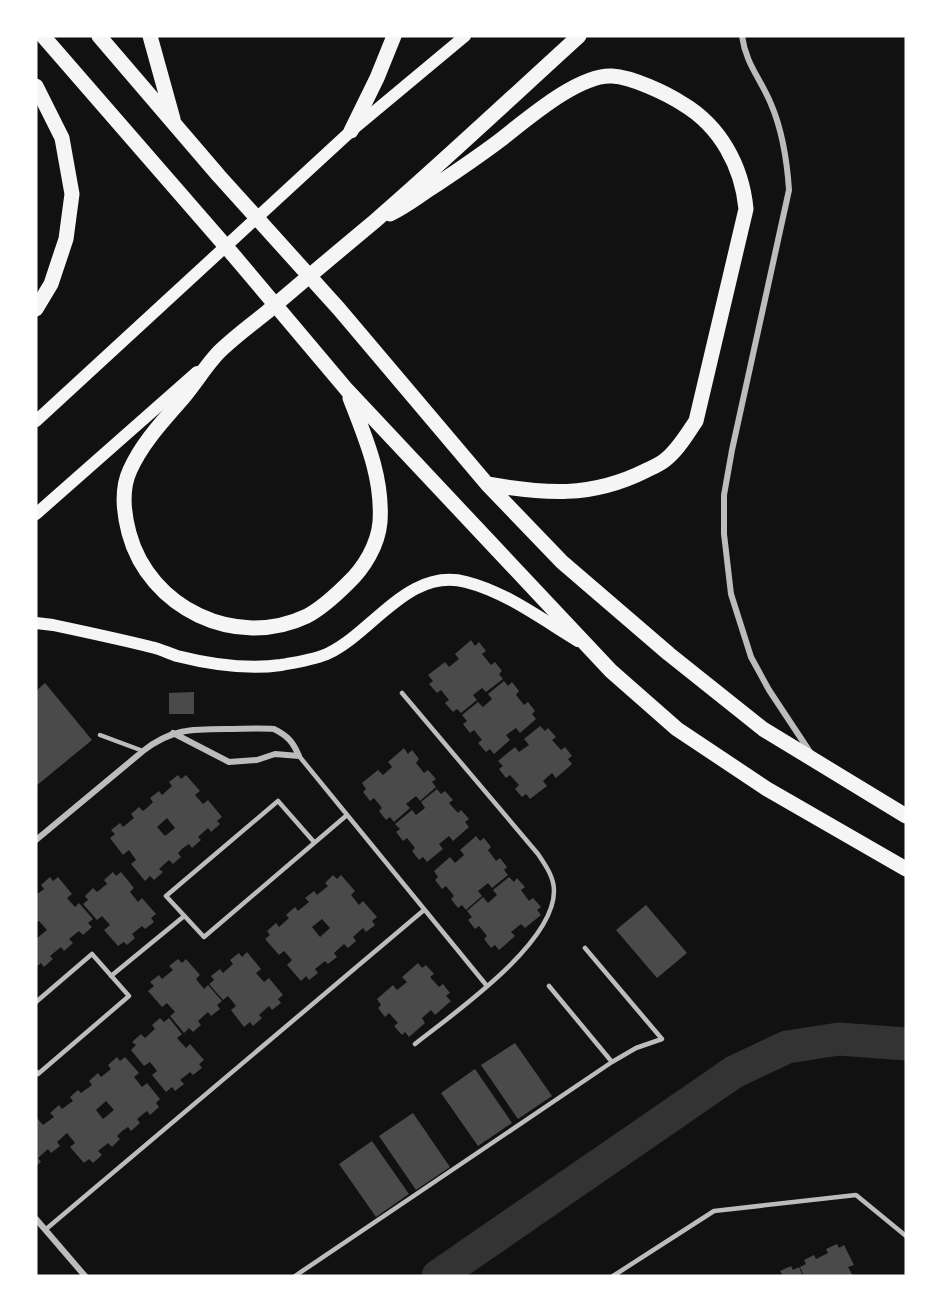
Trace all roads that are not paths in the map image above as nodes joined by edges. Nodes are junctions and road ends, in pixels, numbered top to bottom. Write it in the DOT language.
graph roads {
  1 [pos="43,36"];
  2 [pos="99,36"];
  3 [pos="150,36"];
  4 [pos="394,36"];
  5 [pos="465,36"];
  6 [pos="579,36"];
  7 [pos="742,36"];
  8 [pos="36,86"];
  9 [pos="175,124"];
  10 [pos="351,131"];
  11 [pos="376,220"];
  12 [pos="36,309"];
  13 [pos="217,354"];
  14 [pos="347,390"];
  15 [pos="36,422"];
  16 [pos="487,484"];
  17 [pos="36,514"];
  18 [pos="36,623"];
  19 [pos="587,646"];
  20 [pos="402,693"];
  21 [pos="173,733"];
  22 [pos="100,735"];
  23 [pos="142,751"];
  24 [pos="299,756"];
  25 [pos="815,760"];
  26 [pos="346,815"];
  27 [pos="906,816"];
  28 [pos="36,840"];
  29 [pos="314,842"];
  30 [pos="906,869"];
  31 [pos="424,910"];
  32 [pos="183,917"];
  33 [pos="585,948"];
  34 [pos="111,976"];
  35 [pos="487,986"];
  36 [pos="549,986"];
  37 [pos="36,1002"];
  38 [pos="415,1044"];
  39 [pos="612,1062"];
  40 [pos="36,1071"];
  41 [pos="36,1219"];
  42 [pos="45,1230"];
  43 [pos="906,1236"];
  44 [pos="86,1276"];
  45 [pos="295,1276"];
  46 [pos="613,1276"];
  1 -- 14 [label="highway"];
  2 -- 9 [label="highway"];
  3 -- 9 [label="highway"];
  4 -- 10 [label="highway"];
  5 -- 10 [label="main road"];
  6 -- 11 [label="highway"];
  7 -- 25 [label="street"];
  8 -- 12 [label="highway"];
  9 -- 16 [label="highway"];
  10 -- 15 [label="main road"];
  11 -- 13 [label="highway"];
  11 -- 16 [label="highway"];
  13 -- 14 [label="highway"];
  13 -- 17 [label="main road"];
  14 -- 19 [label="highway"];
  16 -- 25 [label="highway"];
  18 -- 19 [label="main road"];
  19 -- 30 [label="highway"];
  20 -- 35 [label="lane"];
  21 -- 23 [label="street"];
  21 -- 24 [label="street"];
  21 -- 24 [label="street"];
  22 -- 23 [label="lane"];
  23 -- 28 [label="street"];
  24 -- 26 [label="lane"];
  25 -- 27 [label="highway"];
  26 -- 29 [label="lane"];
  26 -- 31 [label="lane"];
  29 -- 32 [label="lane"];
  29 -- 32 [label="lane"];
  31 -- 35 [label="lane"];
  31 -- 42 [label="lane"];
  32 -- 34 [label="lane"];
  33 -- 39 [label="lane"];
  34 -- 37 [label="lane"];
  34 -- 40 [label="lane"];
  35 -- 38 [label="lane"];
  36 -- 39 [label="lane"];
  39 -- 45 [label="lane"];
  41 -- 42 [label="street"];
  42 -- 44 [label="street"];
  43 -- 46 [label="lane"];
}
